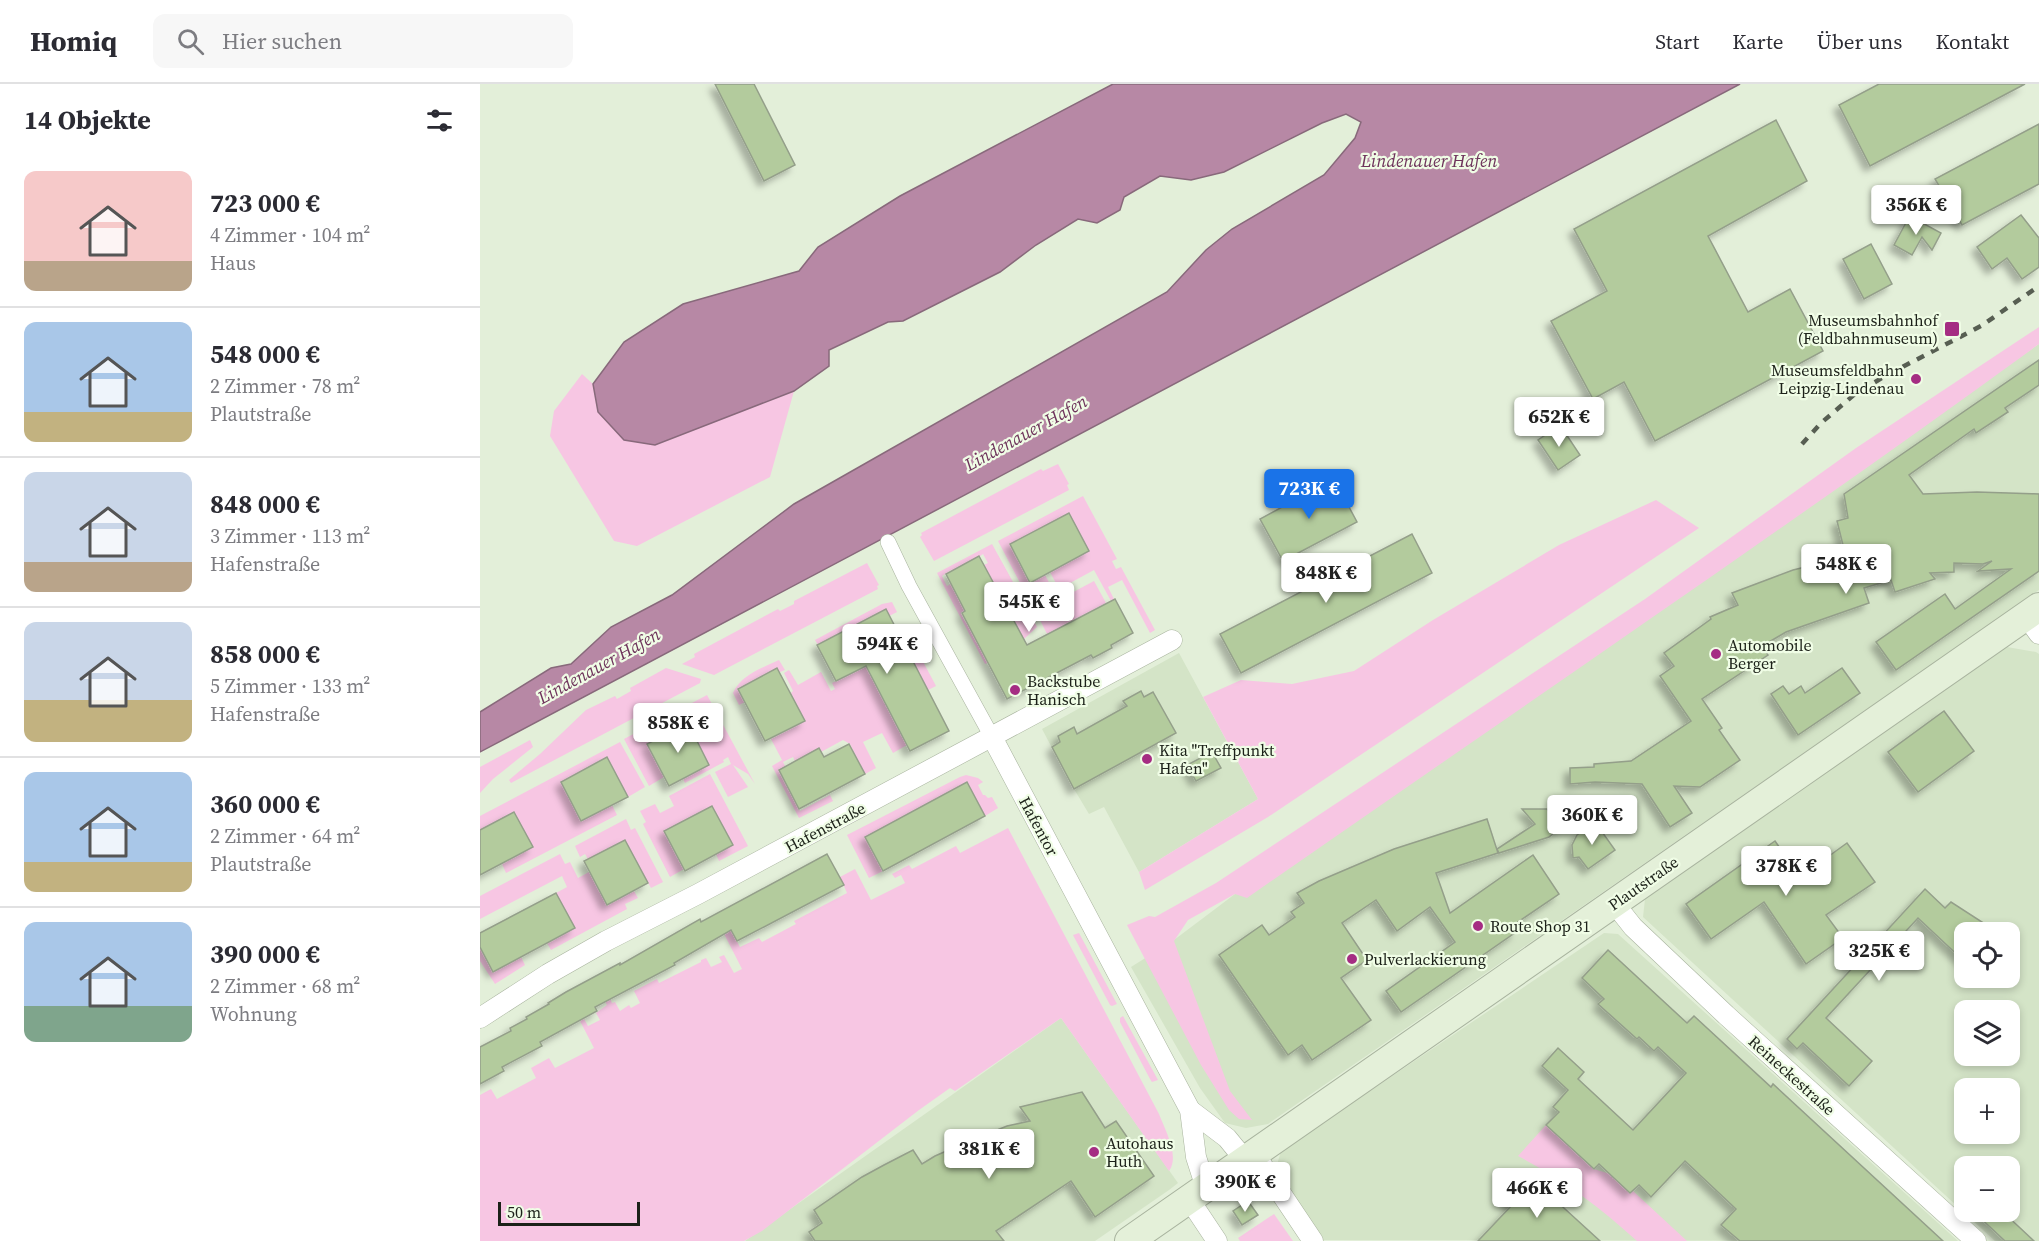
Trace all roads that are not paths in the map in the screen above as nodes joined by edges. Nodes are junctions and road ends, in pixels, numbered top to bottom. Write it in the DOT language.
graph roads {
  1 [pos="888,542"];
  2 [pos="2035,619"];
  3 [pos="1172,640"];
  4 [pos="992,737"];
  5 [pos="1614,903"];
  6 [pos="480,1018"];
  7 [pos="1190,1110"];
  8 [pos="1249,1157"];
  9 [pos="1198,1194"];
  10 [pos="1129,1241"];
  11 [pos="1217,1241"];
  12 [pos="1313,1241"];
  13 [pos="1976,1241"];
  1 -- 4 [label="street, Hafentor"];
  2 -- 5 [label="main road, Plautstraße"];
  3 -- 4 [label="street, Hafenstraße"];
  4 -- 6 [label="street, Hafenstraße"];
  4 -- 7 [label="street, Hafentor"];
  5 -- 8 [label="main road, Plautstraße"];
  5 -- 13 [label="street, Reineckestraße"];
  7 -- 8 [label="street, Hafentor"];
  7 -- 9 [label="street, Hafentor"];
  8 -- 9 [label="main road, Plautstraße"];
  8 -- 12 [label="street, Hafentor"];
  9 -- 10 [label="main road, Plautstraße"];
  9 -- 11 [label="street, Hafentor"];
}
